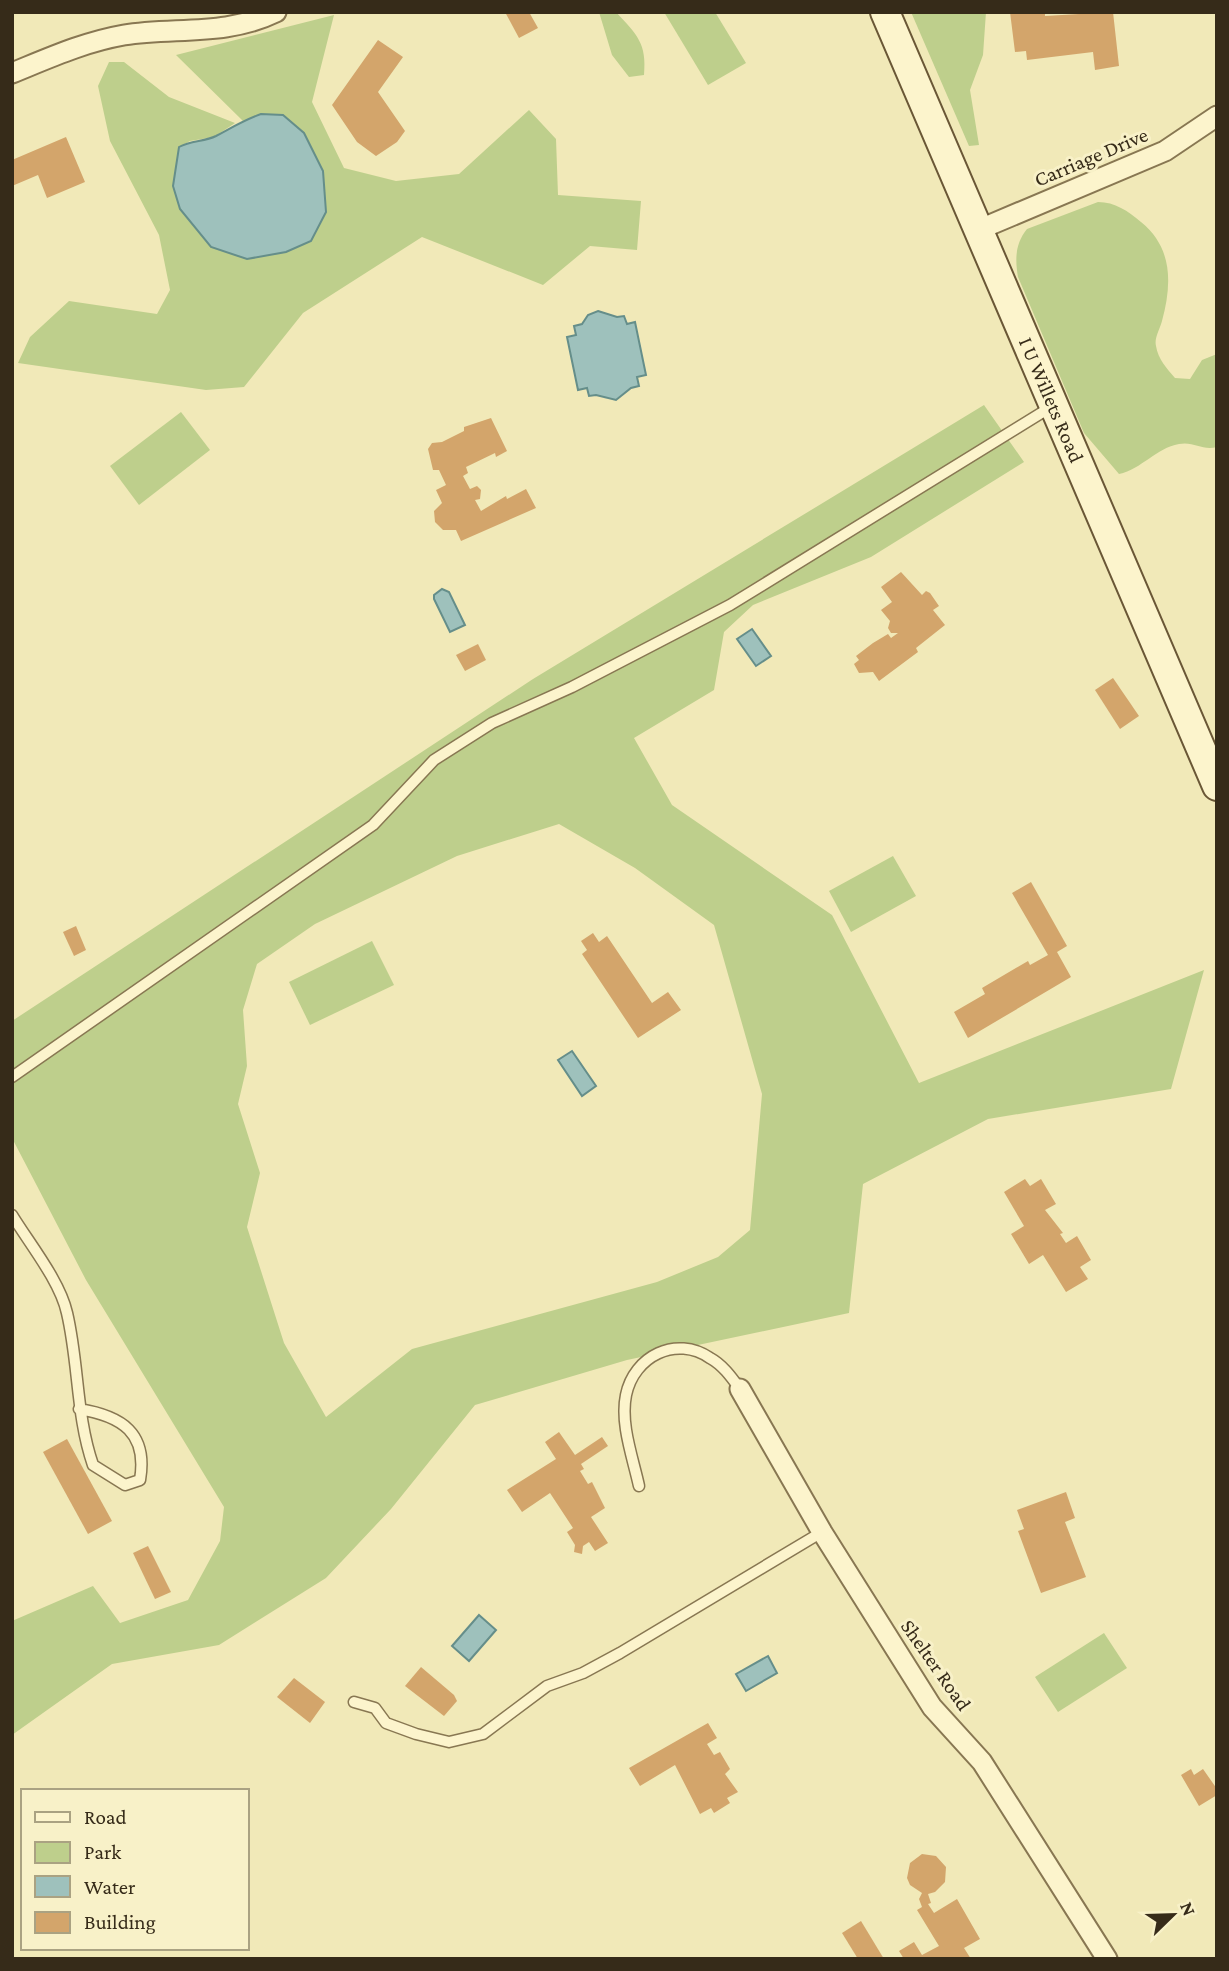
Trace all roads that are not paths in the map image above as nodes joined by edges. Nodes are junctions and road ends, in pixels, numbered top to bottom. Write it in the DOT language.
graph roads {
  1 [pos="276,12"];
  2 [pos="885,12"];
  3 [pos="12,73"];
  4 [pos="1217,116"];
  5 [pos="978,230"];
  6 [pos="1052,406"];
  7 [pos="1217,786"];
  8 [pos="12,1077"];
  9 [pos="12,1215"];
  10 [pos="740,1389"];
  11 [pos="79,1409"];
  12 [pos="639,1486"];
  13 [pos="822,1532"];
  14 [pos="354,1702"];
  15 [pos="1107,1959"];
  1 -- 3 [label="street"];
  2 -- 5 [label="street, I U Willets Road"];
  4 -- 5 [label="street, Carriage Drive"];
  5 -- 6 [label="street, I U Willets Road"];
  6 -- 7 [label="street, I U Willets Road"];
  6 -- 8 [label="lane"];
  9 -- 11 [label="lane"];
  10 -- 12 [label="lane"];
  10 -- 13 [label="street, Shelter Road"];
  11 -- 11 [label="lane"];
  13 -- 14 [label="lane"];
  13 -- 15 [label="street, Shelter Road"];
}
